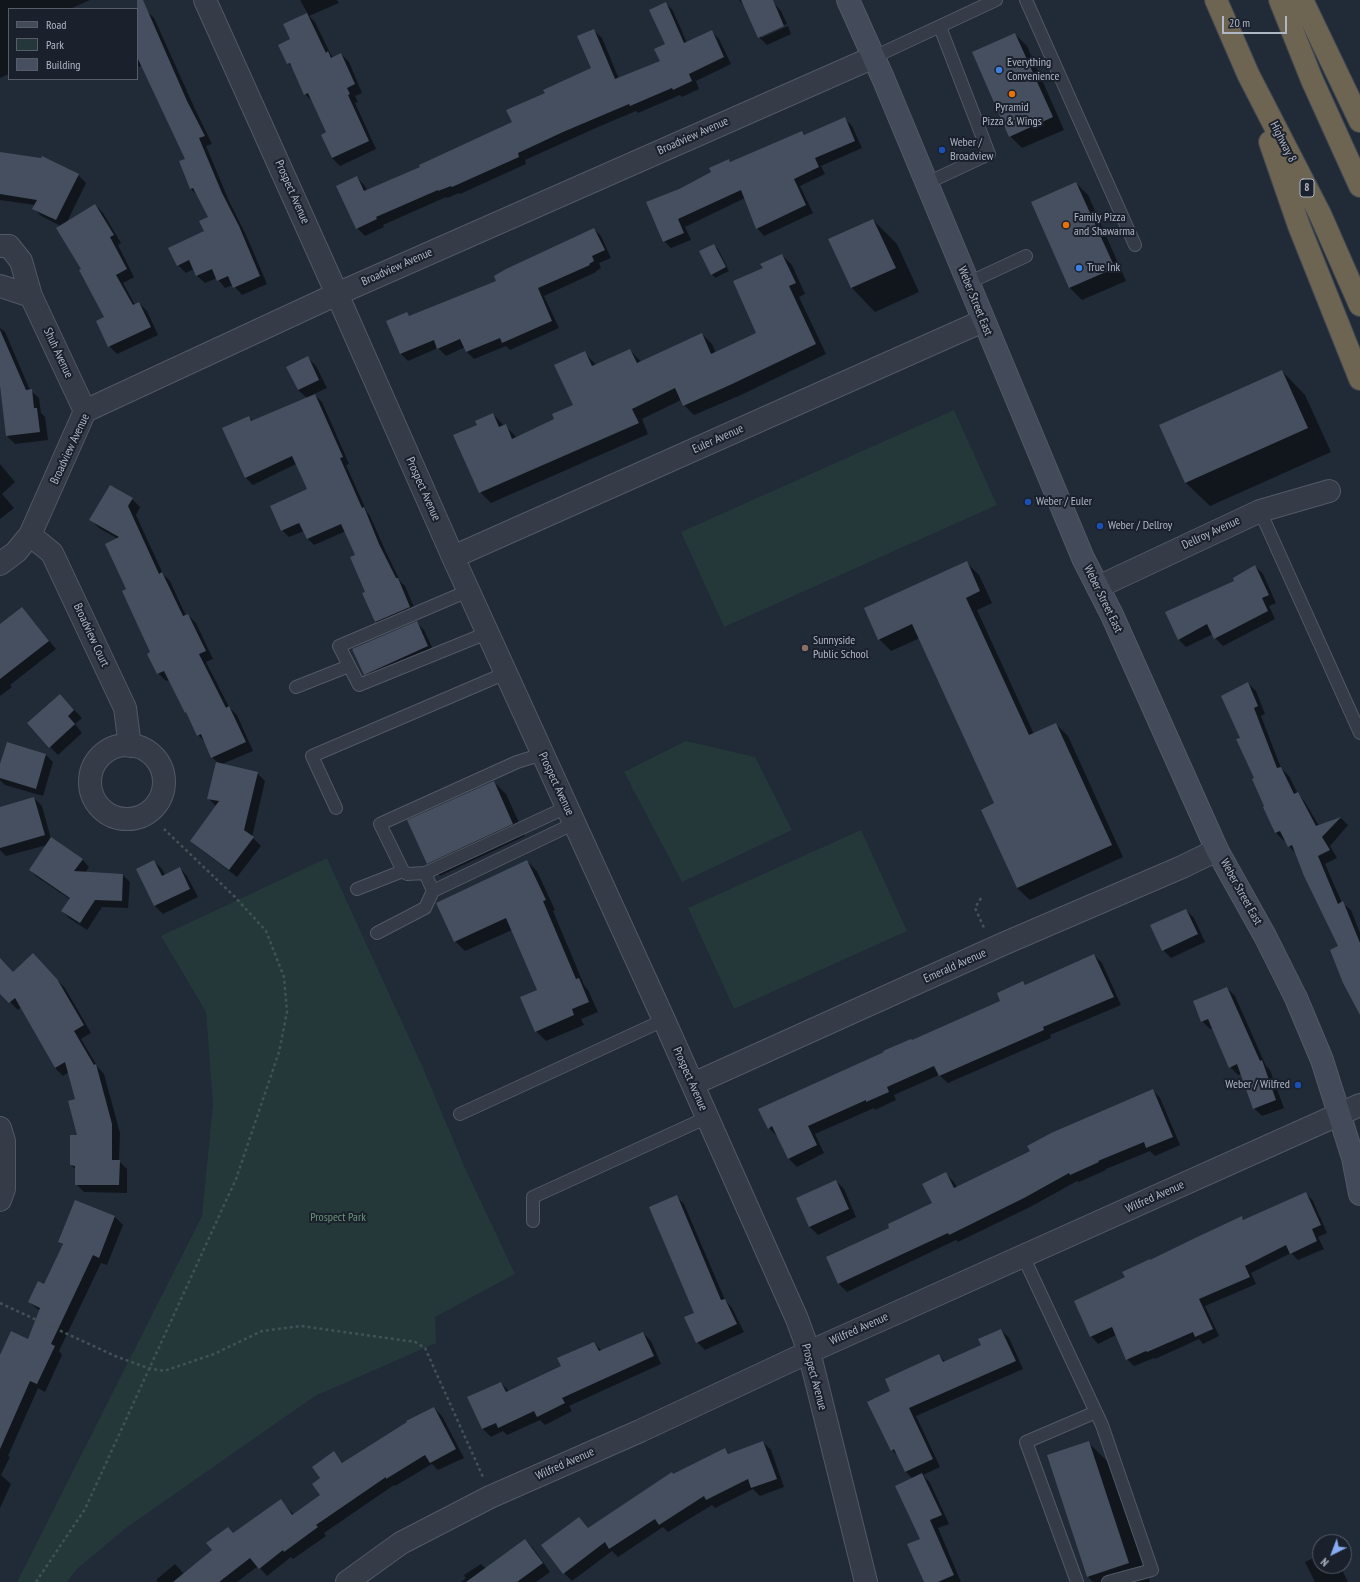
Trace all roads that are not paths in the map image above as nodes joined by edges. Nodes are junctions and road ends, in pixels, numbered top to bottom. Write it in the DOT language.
graph roads {
  1 [pos="205,0"];
  2 [pos="848,0"];
  3 [pos="996,0"];
  4 [pos="1026,0"];
  5 [pos="1216,0"];
  6 [pos="1280,0"];
  7 [pos="1302,0"];
  8 [pos="940,27"];
  9 [pos="874,57"];
  10 [pos="1248,74"];
  11 [pos="1360,121"];
  12 [pos="927,183"];
  13 [pos="1360,186"];
  14 [pos="1135,245"];
  15 [pos="0,246"];
  16 [pos="1026,256"];
  17 [pos="968,283"];
  18 [pos="0,286"];
  19 [pos="337,294"];
  20 [pos="31,296"];
  21 [pos="1360,306"];
  22 [pos="983,321"];
  23 [pos="1360,379"];
  24 [pos="85,411"];
  25 [pos="1329,491"];
  26 [pos="1260,511"];
  27 [pos="30,535"];
  28 [pos="453,557"];
  29 [pos="0,564"];
  30 [pos="1098,587"];
  31 [pos="468,592"];
  32 [pos="488,634"];
  33 [pos="349,666"];
  34 [pos="506,673"];
  35 [pos="296,687"];
  36 [pos="1360,733"];
  37 [pos="130,746"];
  38 [pos="543,754"];
  39 [pos="336,808"];
  40 [pos="571,815"];
  41 [pos="1218,850"];
  42 [pos="403,871"];
  43 [pos="425,873"];
  44 [pos="357,889"];
  45 [pos="433,891"];
  46 [pos="377,933"];
  47 [pos="664,1020"];
  48 [pos="693,1084"];
  49 [pos="1360,1105"];
  50 [pos="460,1114"];
  51 [pos="1339,1115"];
  52 [pos="708,1117"];
  53 [pos="0,1128"];
  54 [pos="1360,1194"];
  55 [pos="0,1200"];
  56 [pos="533,1221"];
  57 [pos="1023,1256"];
  58 [pos="809,1352"];
  59 [pos="1096,1412"];
  60 [pos="347,1582"];
  61 [pos="866,1582"];
  62 [pos="1077,1582"];
  63 [pos="1108,1582"];
  1 -- 19 [label="street, Prospect Avenue"];
  2 -- 9 [label="main road, Weber Street East"];
  3 -- 8 [label="lane"];
  4 -- 14 [label="lane"];
  5 -- 10 [label="highway, Highway 8 / 8"];
  6 -- 13 [label="highway"];
  7 -- 11 [label="highway"];
  8 -- 9 [label="lane"];
  8 -- 12 [label="lane"];
  9 -- 12 [label="main road, Weber Street East"];
  9 -- 19 [label="street, Broadview Avenue"];
  10 -- 21 [label="highway, Highway 8 / 8"];
  10 -- 23 [label="highway"];
  12 -- 17 [label="main road, Weber Street East"];
  15 -- 20 [label="street, Shuh Avenue"];
  16 -- 17 [label="lane"];
  17 -- 22 [label="main road, Weber Street East"];
  18 -- 20 [label="street"];
  19 -- 24 [label="street, Broadview Avenue"];
  19 -- 28 [label="street, Prospect Avenue"];
  20 -- 24 [label="street, Shuh Avenue"];
  22 -- 28 [label="street, Euler Avenue"];
  22 -- 30 [label="main road, Weber Street East"];
  24 -- 27 [label="street, Broadview Avenue"];
  25 -- 26 [label="street, Dellroy Avenue"];
  26 -- 30 [label="street, Dellroy Avenue"];
  26 -- 36 [label="lane"];
  27 -- 29 [label="street, Broadview Avenue"];
  27 -- 37 [label="street, Broadview Court"];
  28 -- 31 [label="street, Prospect Avenue"];
  30 -- 41 [label="main road, Weber Street East"];
  31 -- 32 [label="street, Prospect Avenue"];
  31 -- 33 [label="lane"];
  32 -- 33 [label="lane"];
  32 -- 34 [label="street, Prospect Avenue"];
  33 -- 35 [label="lane"];
  34 -- 38 [label="street, Prospect Avenue"];
  34 -- 39 [label="lane"];
  38 -- 40 [label="street, Prospect Avenue"];
  38 -- 42 [label="lane"];
  40 -- 43 [label="lane"];
  40 -- 45 [label="lane"];
  40 -- 47 [label="street, Prospect Avenue"];
  41 -- 48 [label="street, Emerald Avenue"];
  41 -- 51 [label="main road, Weber Street East"];
  42 -- 43 [label="lane"];
  42 -- 44 [label="lane"];
  43 -- 45 [label="lane"];
  45 -- 46 [label="lane"];
  47 -- 48 [label="street, Prospect Avenue"];
  47 -- 50 [label="lane"];
  48 -- 52 [label="street, Prospect Avenue"];
  49 -- 51 [label="street, Wilfred Avenue"];
  51 -- 54 [label="main road, Weber Street East"];
  51 -- 57 [label="street, Wilfred Avenue"];
  52 -- 56 [label="lane"];
  52 -- 58 [label="street, Prospect Avenue"];
  53 -- 55 [label="street"];
  57 -- 58 [label="street, Wilfred Avenue"];
  57 -- 59 [label="lane"];
  58 -- 60 [label="street, Wilfred Avenue"];
  58 -- 61 [label="street, Prospect Avenue"];
  59 -- 62 [label="lane"];
  59 -- 63 [label="lane"];
}
